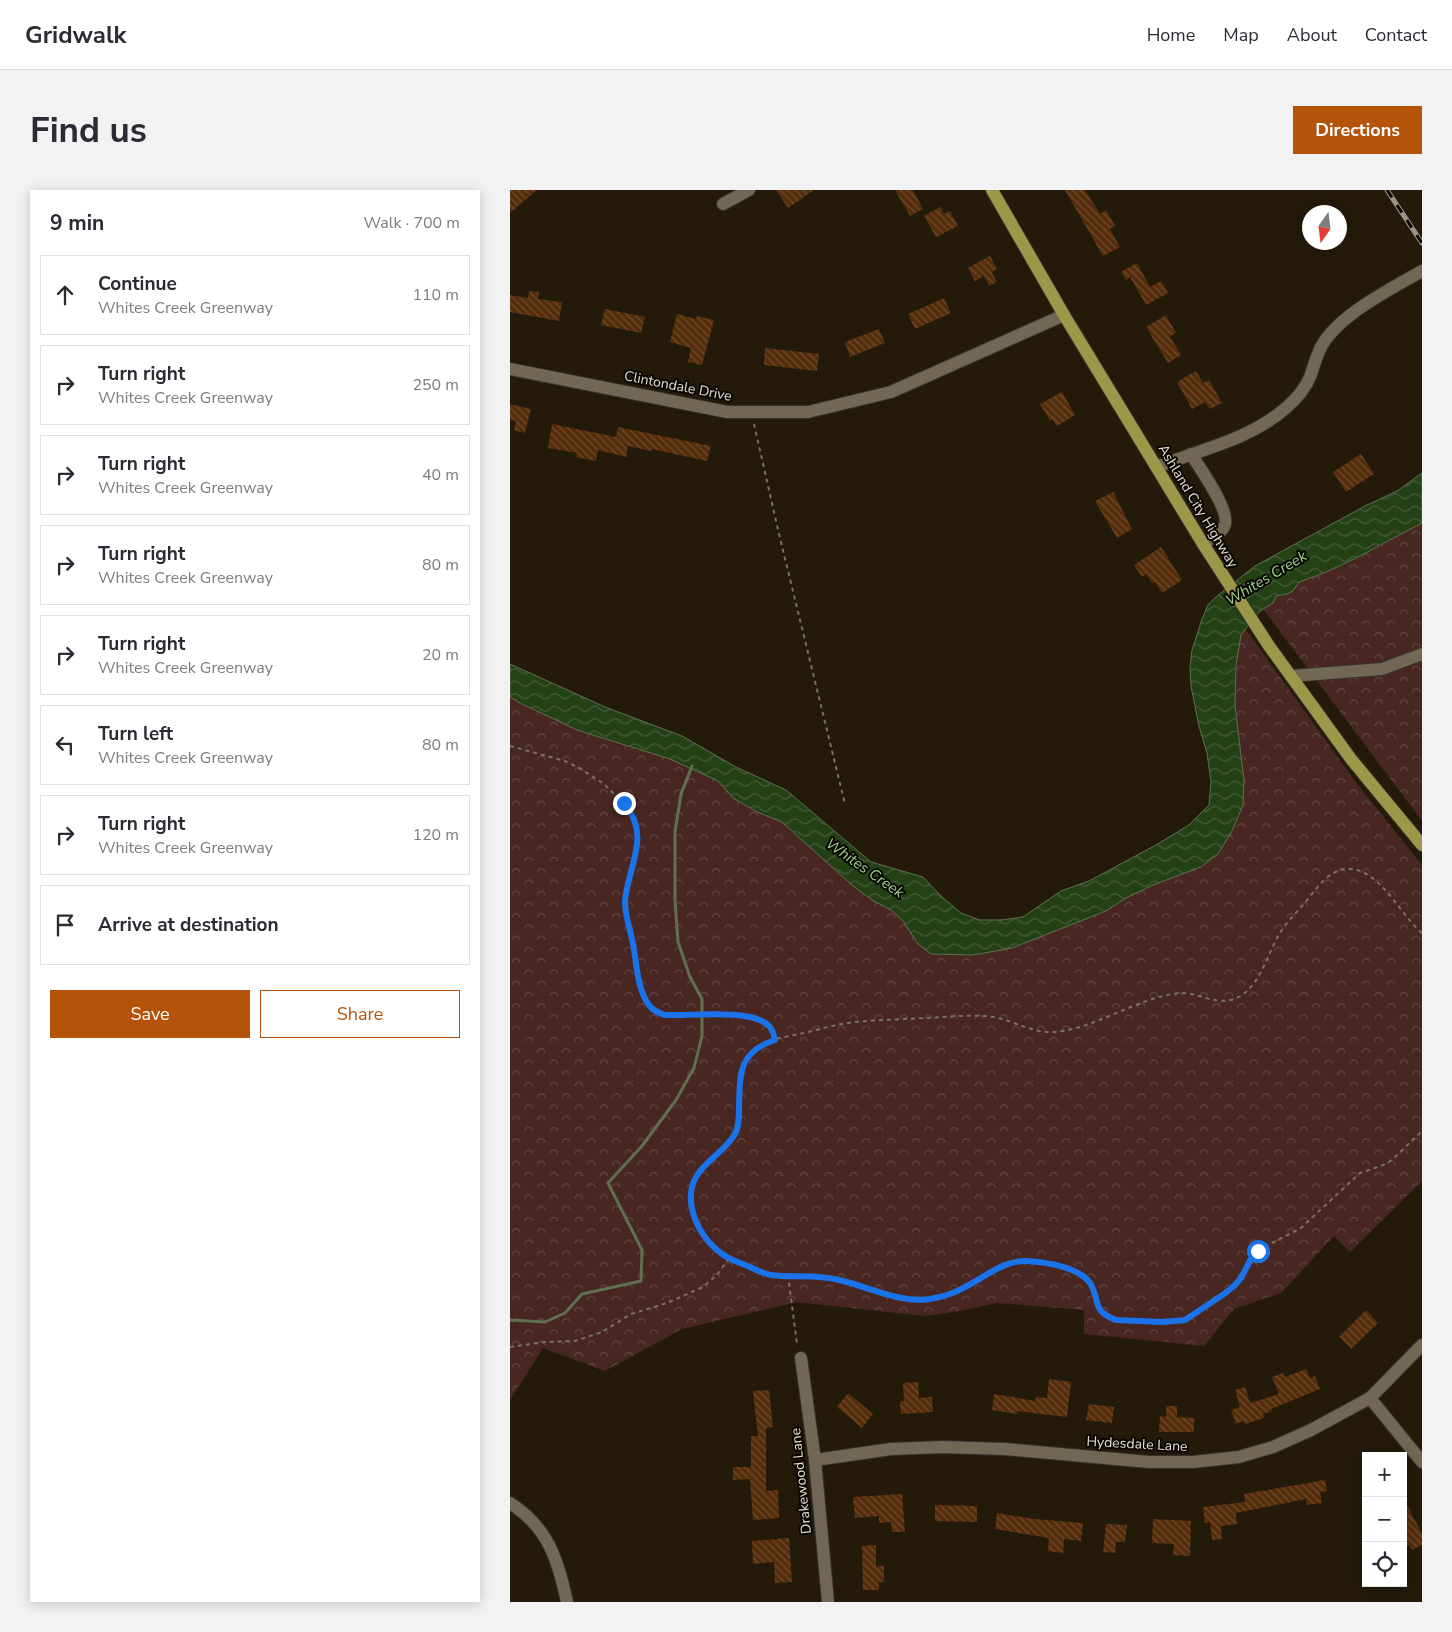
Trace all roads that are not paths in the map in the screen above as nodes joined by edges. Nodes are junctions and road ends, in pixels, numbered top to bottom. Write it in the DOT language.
graph roads {
  1 [pos="749,190"];
  2 [pos="992,190"];
  3 [pos="723,204"];
  4 [pos="1422,271"];
  5 [pos="1064,315"];
  6 [pos="510,369"];
  7 [pos="1191,454"];
  8 [pos="1156,468"];
  9 [pos="1203,544"];
  10 [pos="1422,654"];
  11 [pos="1291,676"];
  12 [pos="1422,845"];
  13 [pos="1422,1345"];
  14 [pos="801,1358"];
  15 [pos="1370,1398"];
  16 [pos="815,1460"];
  17 [pos="1422,1462"];
  18 [pos="510,1503"];
  19 [pos="567,1602"];
  20 [pos="828,1602"];
  1 -- 3 [label="street"];
  2 -- 5 [label="main road, Ashland City Highway"];
  4 -- 7 [label="street"];
  5 -- 6 [label="street, Clintondale Drive"];
  5 -- 8 [label="main road, Ashland City Highway"];
  7 -- 8 [label="street"];
  7 -- 9 [label="street"];
  8 -- 9 [label="main road, Ashland City Highway"];
  9 -- 11 [label="main road, Ashland City Highway"];
  10 -- 11 [label="street"];
  11 -- 12 [label="main road, Ashland City Highway"];
  13 -- 15 [label="street, Hydesdale Lane"];
  14 -- 16 [label="street, Drakewood Lane"];
  15 -- 16 [label="street, Hydesdale Lane"];
  15 -- 17 [label="street"];
  16 -- 20 [label="street, Drakewood Lane"];
  18 -- 19 [label="street"];
}
